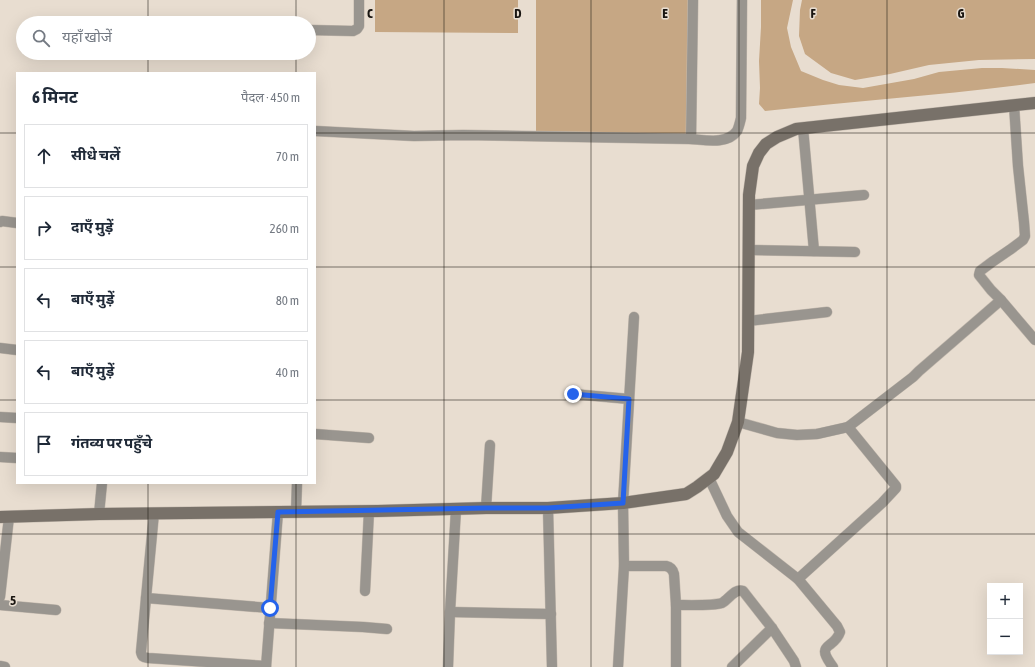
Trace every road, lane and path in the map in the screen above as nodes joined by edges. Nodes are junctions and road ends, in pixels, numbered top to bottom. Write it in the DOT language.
graph roads {
  1 [pos="359,0"];
  2 [pos="693,0"];
  3 [pos="742,0"];
  4 [pos="316,30"];
  5 [pos="1035,103"];
  6 [pos="1014,105"];
  7 [pos="803,128"];
  8 [pos="316,131"];
  9 [pos="691,139"];
  10 [pos="864,195"];
  11 [pos="809,200"];
  12 [pos="749,205"];
  13 [pos="0,222"];
  14 [pos="16,223"];
  15 [pos="749,250"];
  16 [pos="814,251"];
  17 [pos="855,252"];
  18 [pos="1002,300"];
  19 [pos="827,312"];
  20 [pos="634,317"];
  21 [pos="748,321"];
  22 [pos="1035,340"];
  23 [pos="0,348"];
  24 [pos="16,350"];
  25 [pos="573,394"];
  26 [pos="629,399"];
  27 [pos="0,417"];
  28 [pos="16,418"];
  29 [pos="738,422"];
  30 [pos="848,428"];
  31 [pos="316,434"];
  32 [pos="369,438"];
  33 [pos="490,445"];
  34 [pos="0,457"];
  35 [pos="16,458"];
  36 [pos="709,478"];
  37 [pos="102,484"];
  38 [pos="297,484"];
  39 [pos="623,503"];
  40 [pos="486,508"];
  41 [pos="548,508"];
  42 [pos="456,509"];
  43 [pos="369,511"];
  44 [pos="278,512"];
  45 [pos="296,512"];
  46 [pos="154,513"];
  47 [pos="99,514"];
  48 [pos="4,517"];
  49 [pos="624,566"];
  50 [pos="798,579"];
  51 [pos="365,591"];
  52 [pos="0,597"];
  53 [pos="146,598"];
  54 [pos="0,605"];
  55 [pos="676,605"];
  56 [pos="270,608"];
  57 [pos="56,610"];
  58 [pos="450,612"];
  59 [pos="551,614"];
  60 [pos="270,623"];
  61 [pos="772,628"];
  62 [pos="387,629"];
  63 [pos="148,662"];
  64 [pos="0,666"];
  65 [pos="5,667"];
  66 [pos="266,667"];
  67 [pos="448,667"];
  68 [pos="552,667"];
  69 [pos="618,667"];
  70 [pos="676,667"];
  71 [pos="732,667"];
  72 [pos="796,667"];
  73 [pos="833,667"];
  1 -- 4 [label="street"];
  2 -- 9 [label="street"];
  3 -- 9 [label="street"];
  5 -- 6 [label="street"];
  6 -- 7 [label="street"];
  6 -- 18 [label="street"];
  7 -- 11 [label="street"];
  7 -- 12 [label="street"];
  8 -- 9 [label="street"];
  10 -- 11 [label="street"];
  11 -- 12 [label="street"];
  11 -- 16 [label="street"];
  12 -- 15 [label="street"];
  13 -- 14 [label="street"];
  15 -- 16 [label="street"];
  15 -- 21 [label="street"];
  16 -- 17 [label="street"];
  18 -- 22 [label="street"];
  18 -- 30 [label="street"];
  19 -- 21 [label="street"];
  20 -- 26 [label="street"];
  21 -- 29 [label="street"];
  23 -- 24 [label="street"];
  25 -- 26 [label="street"];
  26 -- 39 [label="street"];
  27 -- 28 [label="street"];
  29 -- 30 [label="street"];
  29 -- 36 [label="street"];
  30 -- 50 [label="street"];
  31 -- 32 [label="street"];
  33 -- 40 [label="street"];
  34 -- 35 [label="street"];
  36 -- 39 [label="street"];
  36 -- 50 [label="street"];
  37 -- 47 [label="street"];
  38 -- 45 [label="street"];
  39 -- 41 [label="street"];
  39 -- 49 [label="street"];
  40 -- 41 [label="street"];
  40 -- 42 [label="street"];
  41 -- 59 [label="street"];
  42 -- 43 [label="street"];
  42 -- 58 [label="street"];
  43 -- 45 [label="street"];
  43 -- 51 [label="street"];
  44 -- 45 [label="street"];
  44 -- 46 [label="street"];
  44 -- 56 [label="street"];
  46 -- 47 [label="street"];
  46 -- 53 [label="street"];
  47 -- 48 [label="street"];
  48 -- 52 [label="street"];
  49 -- 55 [label="street"];
  49 -- 69 [label="street"];
  50 -- 73 [label="street"];
  53 -- 56 [label="street"];
  53 -- 63 [label="street"];
  54 -- 57 [label="street"];
  55 -- 61 [label="street"];
  55 -- 70 [label="street"];
  56 -- 60 [label="street"];
  58 -- 59 [label="street"];
  58 -- 67 [label="street"];
  59 -- 68 [label="street"];
  60 -- 62 [label="street"];
  60 -- 66 [label="street"];
  61 -- 71 [label="street"];
  61 -- 72 [label="street"];
  63 -- 66 [label="street"];
  64 -- 65 [label="street"];
}
